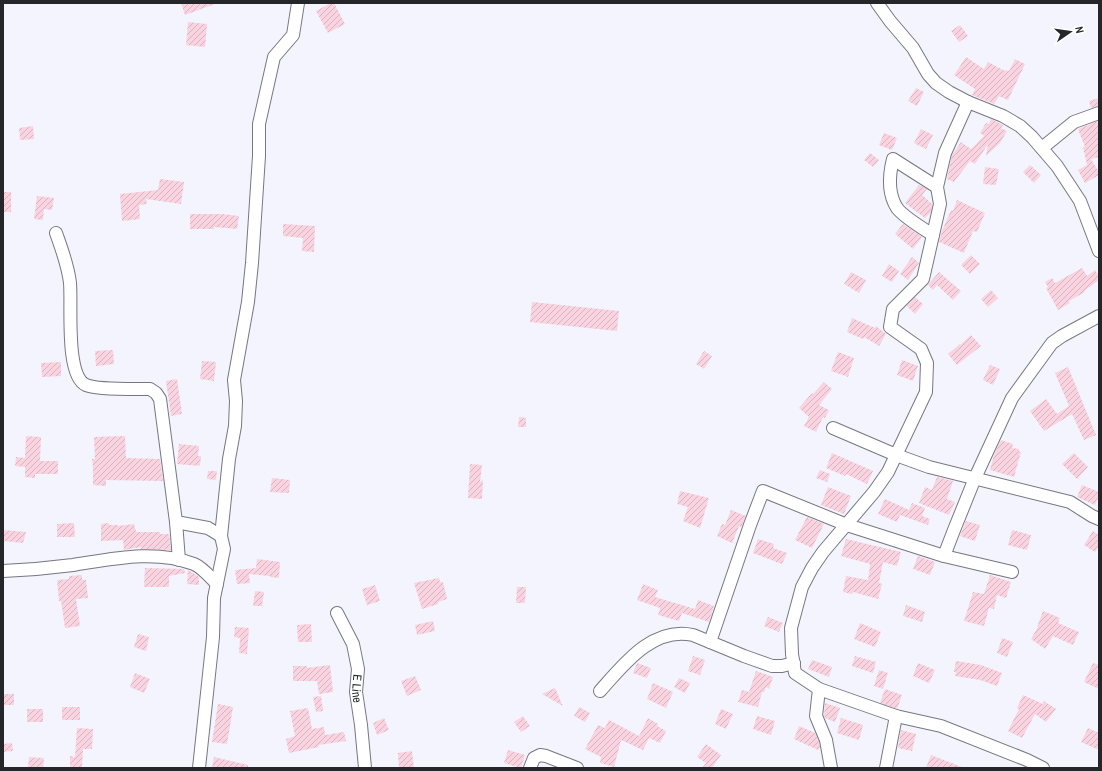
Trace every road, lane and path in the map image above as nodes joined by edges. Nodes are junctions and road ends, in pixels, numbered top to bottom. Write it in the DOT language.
graph roads {
  1 [pos="298,3"];
  2 [pos="877,3"];
  3 [pos="968,102"];
  4 [pos="1099,113"];
  5 [pos="1042,148"];
  6 [pos="937,186"];
  7 [pos="56,233"];
  8 [pos="933,236"];
  9 [pos="1099,251"];
  10 [pos="1099,316"];
  11 [pos="833,428"];
  12 [pos="896,455"];
  13 [pos="975,478"];
  14 [pos="1099,519"];
  15 [pos="176,522"];
  16 [pos="847,525"];
  17 [pos="222,536"];
  18 [pos="944,556"];
  19 [pos="180,560"];
  20 [pos="3,571"];
  21 [pos="1012,572"];
  22 [pos="217,584"];
  23 [pos="337,613"];
  24 [pos="710,642"];
  25 [pos="794,663"];
  26 [pos="819,689"];
  27 [pos="600,691"];
  28 [pos="896,716"];
  29 [pos="199,768"];
  30 [pos="365,768"];
  31 [pos="530,768"];
  32 [pos="577,768"];
  33 [pos="831,768"];
  34 [pos="886,768"];
  35 [pos="1043,768"];
  1 -- 17 [label="street"];
  2 -- 3 [label="street"];
  3 -- 5 [label="street"];
  3 -- 6 [label="street"];
  4 -- 5 [label="street"];
  5 -- 9 [label="street"];
  6 -- 8 [label="street"];
  6 -- 8 [label="street"];
  7 -- 15 [label="street"];
  8 -- 12 [label="street"];
  10 -- 13 [label="street"];
  11 -- 12 [label="street"];
  12 -- 13 [label="street"];
  12 -- 16 [label="street"];
  13 -- 14 [label="street"];
  13 -- 18 [label="street"];
  15 -- 17 [label="street"];
  15 -- 19 [label="street"];
  16 -- 18 [label="street"];
  16 -- 24 [label="street"];
  16 -- 25 [label="street"];
  17 -- 22 [label="street"];
  18 -- 21 [label="street"];
  19 -- 20 [label="street"];
  19 -- 22 [label="street"];
  22 -- 29 [label="street"];
  23 -- 30 [label="street, E Line"];
  24 -- 25 [label="street"];
  24 -- 27 [label="street"];
  25 -- 26 [label="street"];
  26 -- 28 [label="street"];
  26 -- 33 [label="street"];
  28 -- 34 [label="street"];
  28 -- 35 [label="street"];
  31 -- 32 [label="street"];
}
